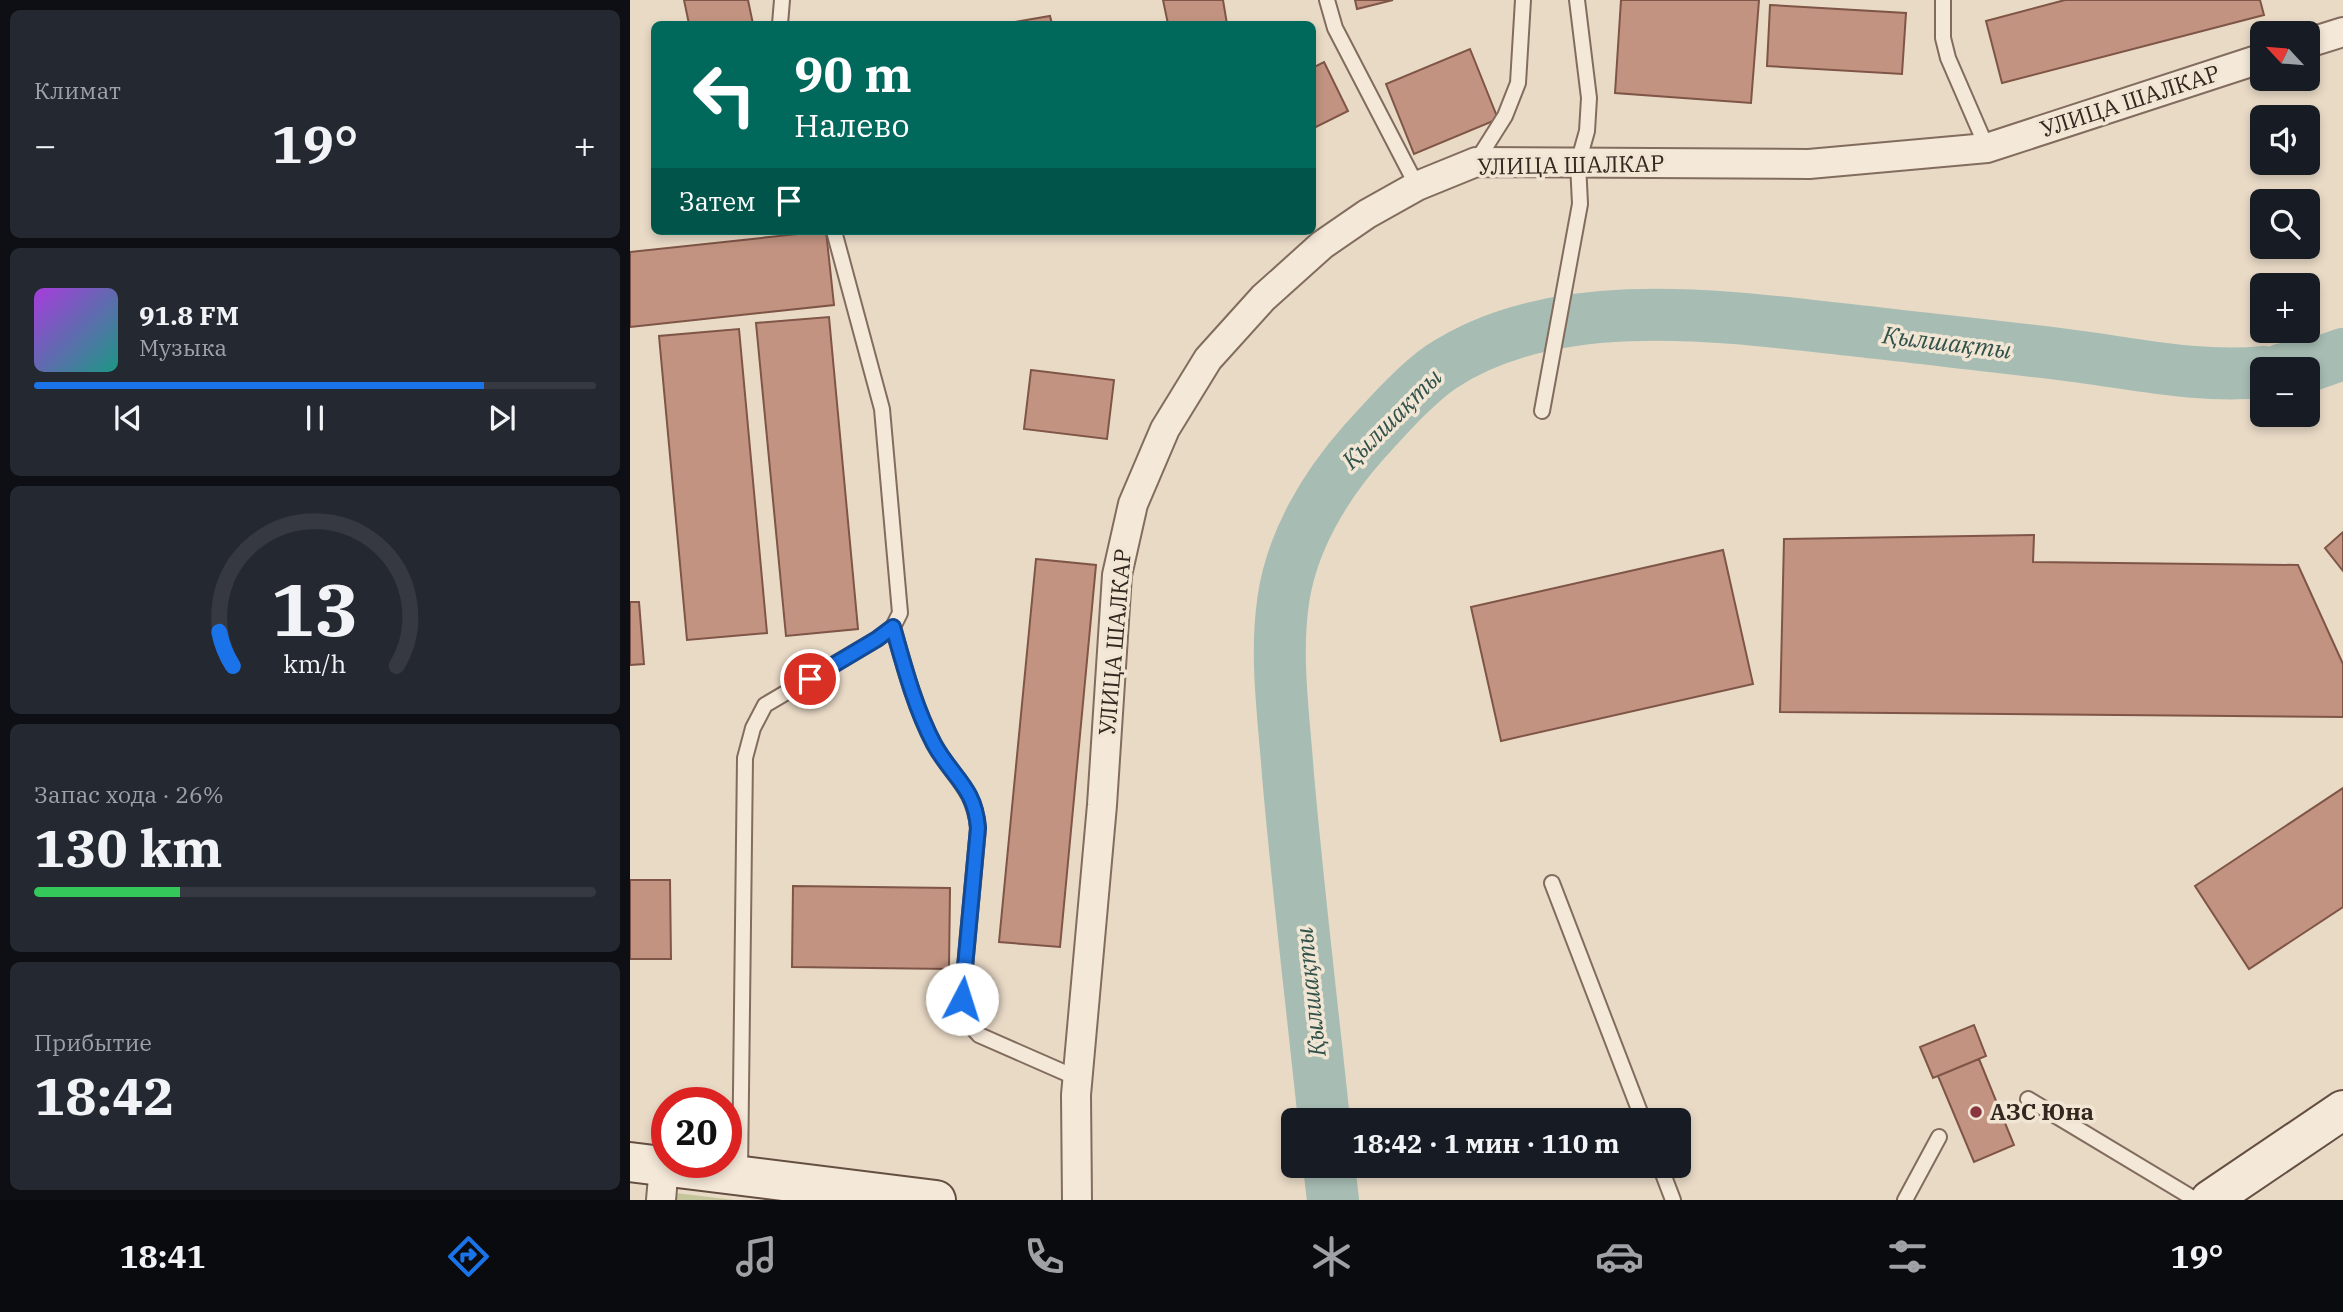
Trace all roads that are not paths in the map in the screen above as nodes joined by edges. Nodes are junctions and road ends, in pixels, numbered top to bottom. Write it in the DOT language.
graph roads {
  1 [pos="782,0"];
  2 [pos="1327,0"];
  3 [pos="1523,0"];
  4 [pos="1577,0"];
  5 [pos="1943,0"];
  6 [pos="780,21"];
  7 [pos="2343,32"];
  8 [pos="2320,39"];
  9 [pos="2250,62"];
  10 [pos="1987,148"];
  11 [pos="1476,162"];
  12 [pos="1578,163"];
  13 [pos="1417,186"];
  14 [pos="835,235"];
  15 [pos="1542,411"];
  16 [pos="893,627"];
  17 [pos="1552,883"];
  18 [pos="1077,1078"];
  19 [pos="741,1087"];
  20 [pos="2028,1099"];
  21 [pos="1638,1108"];
  22 [pos="2343,1110"];
  23 [pos="1939,1137"];
  24 [pos="742,1176"];
  25 [pos="1665,1178"];
  26 [pos="936,1200"];
  27 [pos="1077,1200"];
  28 [pos="1673,1200"];
  29 [pos="1905,1200"];
  30 [pos="2196,1200"];
  31 [pos="2210,1200"];
  1 -- 6 [label="lane"];
  2 -- 13 [label="lane"];
  3 -- 11 [label="lane"];
  4 -- 12 [label="lane"];
  5 -- 10 [label="lane"];
  7 -- 8 [label="street"];
  9 -- 10 [label="street, УЛИЦА ШАЛКАР"];
  10 -- 12 [label="street, УЛИЦА ШАЛКАР"];
  11 -- 12 [label="street, УЛИЦА ШАЛКАР"];
  11 -- 13 [label="street, УЛИЦА ШАЛКАР"];
  12 -- 15 [label="lane"];
  13 -- 18 [label="street, УЛИЦА ШАЛКАР"];
  14 -- 16 [label="lane"];
  16 -- 18 [label="lane"];
  16 -- 19 [label="lane"];
  17 -- 21 [label="lane"];
  18 -- 27 [label="street, УЛИЦА ШАЛКАР"];
  20 -- 30 [label="lane"];
  22 -- 31 [label="street"];
  23 -- 29 [label="lane"];
  24 -- 26 [label="street"];
  25 -- 28 [label="lane"];
}
